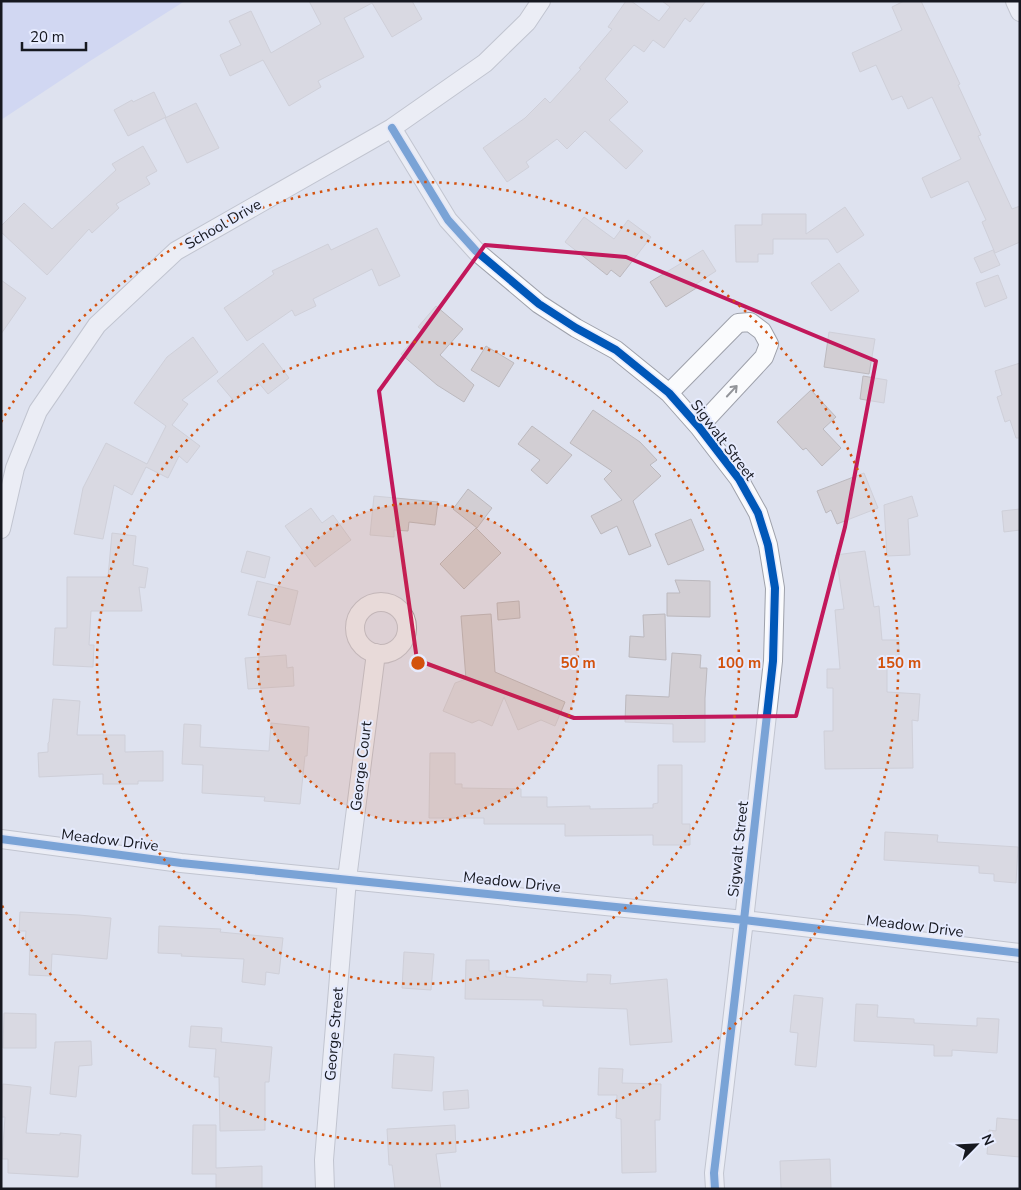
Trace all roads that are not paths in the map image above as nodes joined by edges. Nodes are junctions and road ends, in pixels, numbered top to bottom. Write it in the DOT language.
graph roads {
  1 [pos="541,1"];
  2 [pos="1015,1"];
  3 [pos="1020,12"];
  4 [pos="392,128"];
  5 [pos="669,393"];
  6 [pos="699,427"];
  7 [pos="1,529"];
  8 [pos="376,653"];
  9 [pos="1,839"];
  10 [pos="347,879"];
  11 [pos="744,920"];
  12 [pos="1020,953"];
  13 [pos="325,1189"];
  14 [pos="715,1189"];
  1 -- 4 [label="street, School Drive"];
  2 -- 3 [label="street"];
  4 -- 5 [label="street, Sigwalt Street"];
  4 -- 7 [label="street, School Drive"];
  5 -- 6 [label="street, Sigwalt Street"];
  6 -- 5 [label="street, one-way"];
  6 -- 11 [label="street, Sigwalt Street"];
  8 -- 10 [label="street, George Court"];
  9 -- 10 [label="street, Meadow Drive"];
  10 -- 11 [label="street, Meadow Drive"];
  10 -- 13 [label="street, George Street"];
  11 -- 12 [label="street, Meadow Drive"];
  11 -- 14 [label="street, Sigwalt Street"];
}
